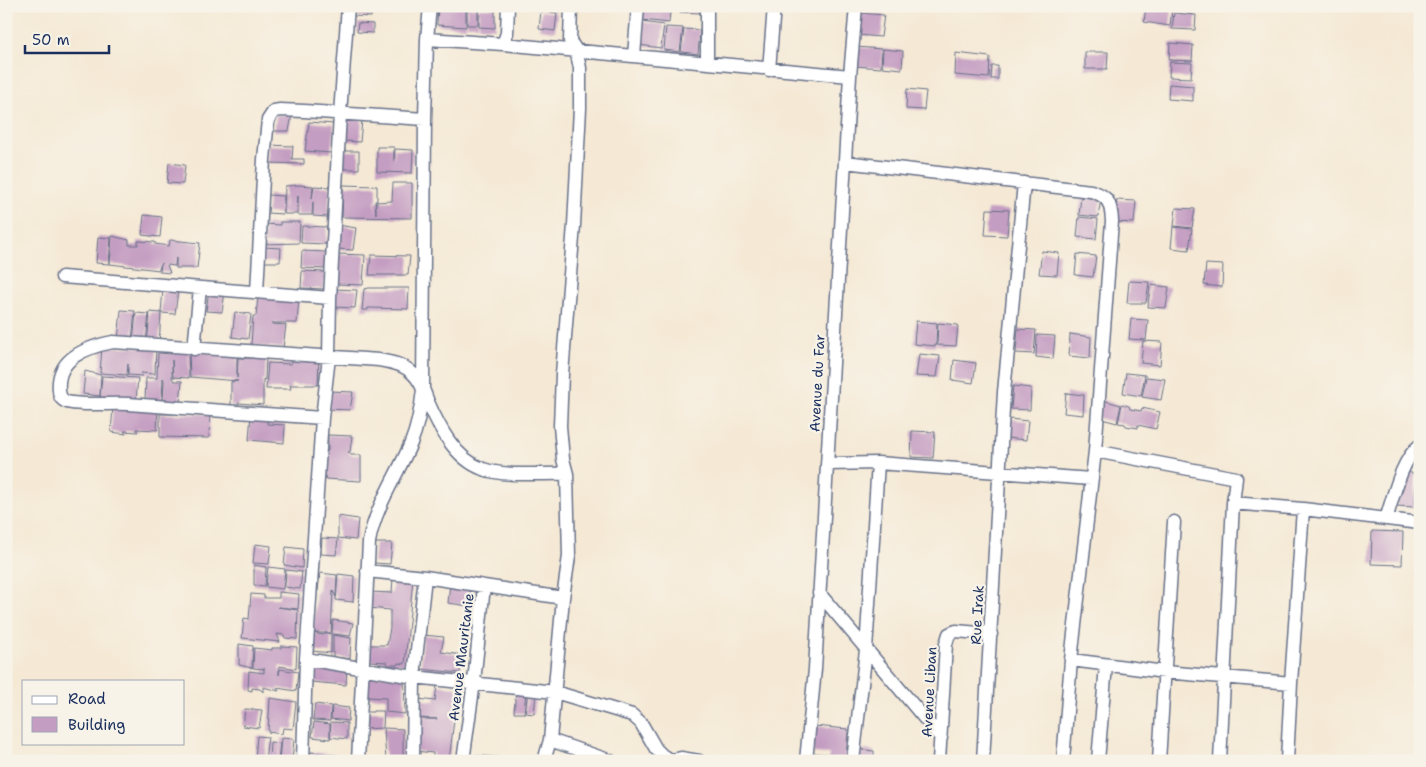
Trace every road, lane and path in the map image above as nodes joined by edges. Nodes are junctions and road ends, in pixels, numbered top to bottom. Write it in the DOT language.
graph roads {
  1 [pos="348,6"];
  2 [pos="430,6"];
  3 [pos="508,6"];
  4 [pos="572,6"];
  5 [pos="638,6"];
  6 [pos="708,6"];
  7 [pos="774,6"];
  8 [pos="856,6"];
  9 [pos="427,39"];
  10 [pos="504,44"];
  11 [pos="576,50"];
  12 [pos="634,56"];
  13 [pos="706,63"];
  14 [pos="769,70"];
  15 [pos="850,76"];
  16 [pos="340,114"];
  17 [pos="425,119"];
  18 [pos="845,162"];
  19 [pos="1024,183"];
  20 [pos="62,277"];
  21 [pos="200,288"];
  22 [pos="257,292"];
  23 [pos="330,298"];
  24 [pos="194,348"];
  25 [pos="329,357"];
  26 [pos="423,390"];
  27 [pos="322,418"];
  28 [pos="1420,445"];
  29 [pos="1095,451"];
  30 [pos="878,463"];
  31 [pos="827,464"];
  32 [pos="999,471"];
  33 [pos="567,474"];
  34 [pos="1091,479"];
  35 [pos="1233,503"];
  36 [pos="1303,509"];
  37 [pos="1386,519"];
  38 [pos="1174,522"];
  39 [pos="1420,523"];
  40 [pos="367,571"];
  41 [pos="425,577"];
  42 [pos="484,586"];
  43 [pos="819,593"];
  44 [pos="563,598"];
  45 [pos="992,634"];
  46 [pos="866,650"];
  47 [pos="306,659"];
  48 [pos="1071,660"];
  49 [pos="1106,664"];
  50 [pos="363,668"];
  51 [pos="1165,672"];
  52 [pos="1224,676"];
  53 [pos="414,677"];
  54 [pos="474,682"];
  55 [pos="1290,683"];
  56 [pos="555,692"];
  57 [pos="941,738"];
  58 [pos="550,740"];
  59 [pos="303,761"];
  60 [pos="358,761"];
  61 [pos="413,761"];
  62 [pos="463,761"];
  63 [pos="544,761"];
  64 [pos="611,761"];
  65 [pos="699,761"];
  66 [pos="806,761"];
  67 [pos="853,761"];
  68 [pos="939,761"];
  69 [pos="984,761"];
  70 [pos="1063,761"];
  71 [pos="1098,761"];
  72 [pos="1159,761"];
  73 [pos="1220,761"];
  74 [pos="1287,761"];
  1 -- 16 [label="street"];
  2 -- 9 [label="street"];
  3 -- 10 [label="street"];
  4 -- 11 [label="street"];
  5 -- 12 [label="street"];
  6 -- 13 [label="street"];
  7 -- 14 [label="street"];
  8 -- 15 [label="street, Avenue du Far"];
  9 -- 10 [label="street"];
  9 -- 17 [label="street"];
  10 -- 11 [label="street"];
  11 -- 12 [label="street"];
  11 -- 33 [label="street"];
  12 -- 13 [label="street"];
  13 -- 14 [label="street"];
  14 -- 15 [label="street"];
  15 -- 18 [label="street, Avenue du Far"];
  16 -- 17 [label="street"];
  16 -- 22 [label="street"];
  16 -- 23 [label="street"];
  17 -- 26 [label="street"];
  18 -- 19 [label="street"];
  18 -- 31 [label="street, Avenue du Far"];
  19 -- 29 [label="street"];
  19 -- 32 [label="street, Rue Irak"];
  20 -- 21 [label="street"];
  21 -- 22 [label="street"];
  21 -- 24 [label="street"];
  22 -- 23 [label="street"];
  23 -- 25 [label="street"];
  24 -- 25 [label="street"];
  24 -- 27 [label="street"];
  25 -- 26 [label="street"];
  25 -- 27 [label="street"];
  26 -- 33 [label="street"];
  26 -- 40 [label="street"];
  27 -- 47 [label="street"];
  28 -- 37 [label="street"];
  29 -- 34 [label="street"];
  29 -- 35 [label="street"];
  30 -- 31 [label="street"];
  30 -- 32 [label="street"];
  30 -- 46 [label="street"];
  31 -- 43 [label="street, Avenue du Far"];
  32 -- 34 [label="street"];
  32 -- 45 [label="street, Rue Irak"];
  33 -- 44 [label="street"];
  34 -- 48 [label="street"];
  35 -- 36 [label="street"];
  35 -- 52 [label="street"];
  36 -- 37 [label="street"];
  36 -- 55 [label="street"];
  37 -- 39 [label="street"];
  38 -- 51 [label="street"];
  40 -- 41 [label="street, Avenue Mauritanie"];
  40 -- 50 [label="street"];
  41 -- 42 [label="street, Avenue Mauritanie"];
  41 -- 53 [label="street"];
  42 -- 44 [label="street"];
  42 -- 54 [label="street, Avenue Mauritanie"];
  43 -- 46 [label="street"];
  43 -- 66 [label="street, Avenue du Far"];
  44 -- 56 [label="street"];
  45 -- 57 [label="street, Avenue Liban"];
  45 -- 69 [label="street, Rue Irak"];
  46 -- 57 [label="street"];
  46 -- 67 [label="street"];
  47 -- 50 [label="street"];
  47 -- 59 [label="street"];
  48 -- 49 [label="street"];
  48 -- 70 [label="street"];
  49 -- 51 [label="street"];
  49 -- 71 [label="street"];
  50 -- 53 [label="street"];
  50 -- 60 [label="street"];
  51 -- 52 [label="street"];
  51 -- 72 [label="street"];
  52 -- 55 [label="street"];
  52 -- 73 [label="street"];
  53 -- 54 [label="street"];
  53 -- 61 [label="street"];
  54 -- 56 [label="street"];
  54 -- 62 [label="street, Avenue Mauritanie"];
  55 -- 74 [label="street"];
  56 -- 58 [label="street"];
  56 -- 65 [label="street"];
  57 -- 68 [label="street, Avenue Liban"];
  58 -- 63 [label="street"];
  58 -- 64 [label="street"];
}
